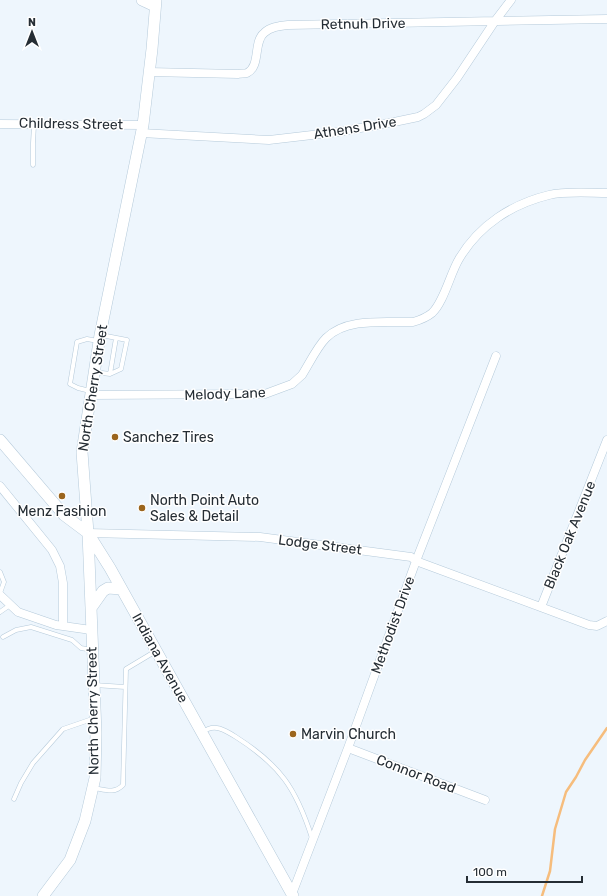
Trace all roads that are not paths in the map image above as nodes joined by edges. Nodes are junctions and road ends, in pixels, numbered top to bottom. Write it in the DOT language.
graph roads {
  1 [pos="142,0"];
  2 [pos="511,0"];
  3 [pos="155,3"];
  4 [pos="607,19"];
  5 [pos="495,21"];
  6 [pos="149,72"];
  7 [pos="0,124"];
  8 [pos="34,124"];
  9 [pos="142,129"];
  10 [pos="33,165"];
  11 [pos="607,193"];
  12 [pos="100,338"];
  13 [pos="116,338"];
  14 [pos="496,356"];
  15 [pos="94,372"];
  16 [pos="110,374"];
  17 [pos="90,393"];
  18 [pos="0,440"];
  19 [pos="607,440"];
  20 [pos="0,486"];
  21 [pos="88,533"];
  22 [pos="416,561"];
  23 [pos="0,572"];
  24 [pos="121,589"];
  25 [pos="0,594"];
  26 [pos="10,605"];
  27 [pos="541,607"];
  28 [pos="91,608"];
  29 [pos="0,612"];
  30 [pos="607,621"];
  31 [pos="63,626"];
  32 [pos="91,630"];
  33 [pos="3,638"];
  34 [pos="93,650"];
  35 [pos="156,651"];
  36 [pos="94,685"];
  37 [pos="125,687"];
  38 [pos="95,718"];
  39 [pos="202,732"];
  40 [pos="348,748"];
  41 [pos="92,788"];
  42 [pos="14,799"];
  43 [pos="485,800"];
  44 [pos="312,840"];
  45 [pos="292,895"];
  46 [pos="43,896"];
  1 -- 3 [label="main road, North Cherry Street"];
  2 -- 5 [label="street, Athens Drive"];
  3 -- 6 [label="main road, North Cherry Street"];
  4 -- 5 [label="street, Retnuh Drive"];
  5 -- 6 [label="street, Retnuh Drive"];
  5 -- 9 [label="street, Athens Drive"];
  6 -- 9 [label="main road, North Cherry Street"];
  7 -- 8 [label="street, Childress Street"];
  8 -- 9 [label="street, Childress Street"];
  8 -- 10 [label="lane"];
  9 -- 12 [label="main road, North Cherry Street"];
  11 -- 17 [label="street, Melody Lane"];
  12 -- 13 [label="lane"];
  12 -- 15 [label="main road, North Cherry Street"];
  12 -- 17 [label="lane"];
  13 -- 16 [label="lane"];
  13 -- 16 [label="lane"];
  14 -- 22 [label="street, Methodist Drive"];
  15 -- 16 [label="lane"];
  15 -- 17 [label="main road, North Cherry Street"];
  17 -- 21 [label="main road, North Cherry Street"];
  18 -- 21 [label="main road, Indiana Avenue"];
  19 -- 27 [label="street, Black Oak Avenue"];
  20 -- 31 [label="street"];
  21 -- 22 [label="street, Lodge Street"];
  21 -- 24 [label="main road, Indiana Avenue"];
  21 -- 28 [label="main road, North Cherry Street"];
  22 -- 27 [label="street, Lodge Street"];
  22 -- 40 [label="street, Methodist Drive"];
  23 -- 25 [label="lane"];
  24 -- 28 [label="main road"];
  24 -- 35 [label="main road, Indiana Avenue"];
  25 -- 26 [label="street"];
  26 -- 29 [label="lane"];
  26 -- 31 [label="street"];
  27 -- 30 [label="street, Lodge Street"];
  28 -- 32 [label="main road, North Cherry Street"];
  31 -- 32 [label="street"];
  32 -- 34 [label="main road, North Cherry Street"];
  33 -- 34 [label="lane"];
  34 -- 36 [label="main road, North Cherry Street"];
  35 -- 37 [label="lane"];
  35 -- 39 [label="main road, Indiana Avenue"];
  36 -- 37 [label="lane"];
  36 -- 38 [label="main road, North Cherry Street"];
  37 -- 41 [label="lane"];
  38 -- 41 [label="main road, North Cherry Street"];
  38 -- 42 [label="lane"];
  39 -- 44 [label="lane"];
  39 -- 45 [label="main road, Indiana Avenue"];
  40 -- 43 [label="street, Connor Road"];
  40 -- 44 [label="street, Methodist Drive"];
  41 -- 46 [label="main road, North Cherry Street"];
  44 -- 45 [label="street, Methodist Drive"];
}
